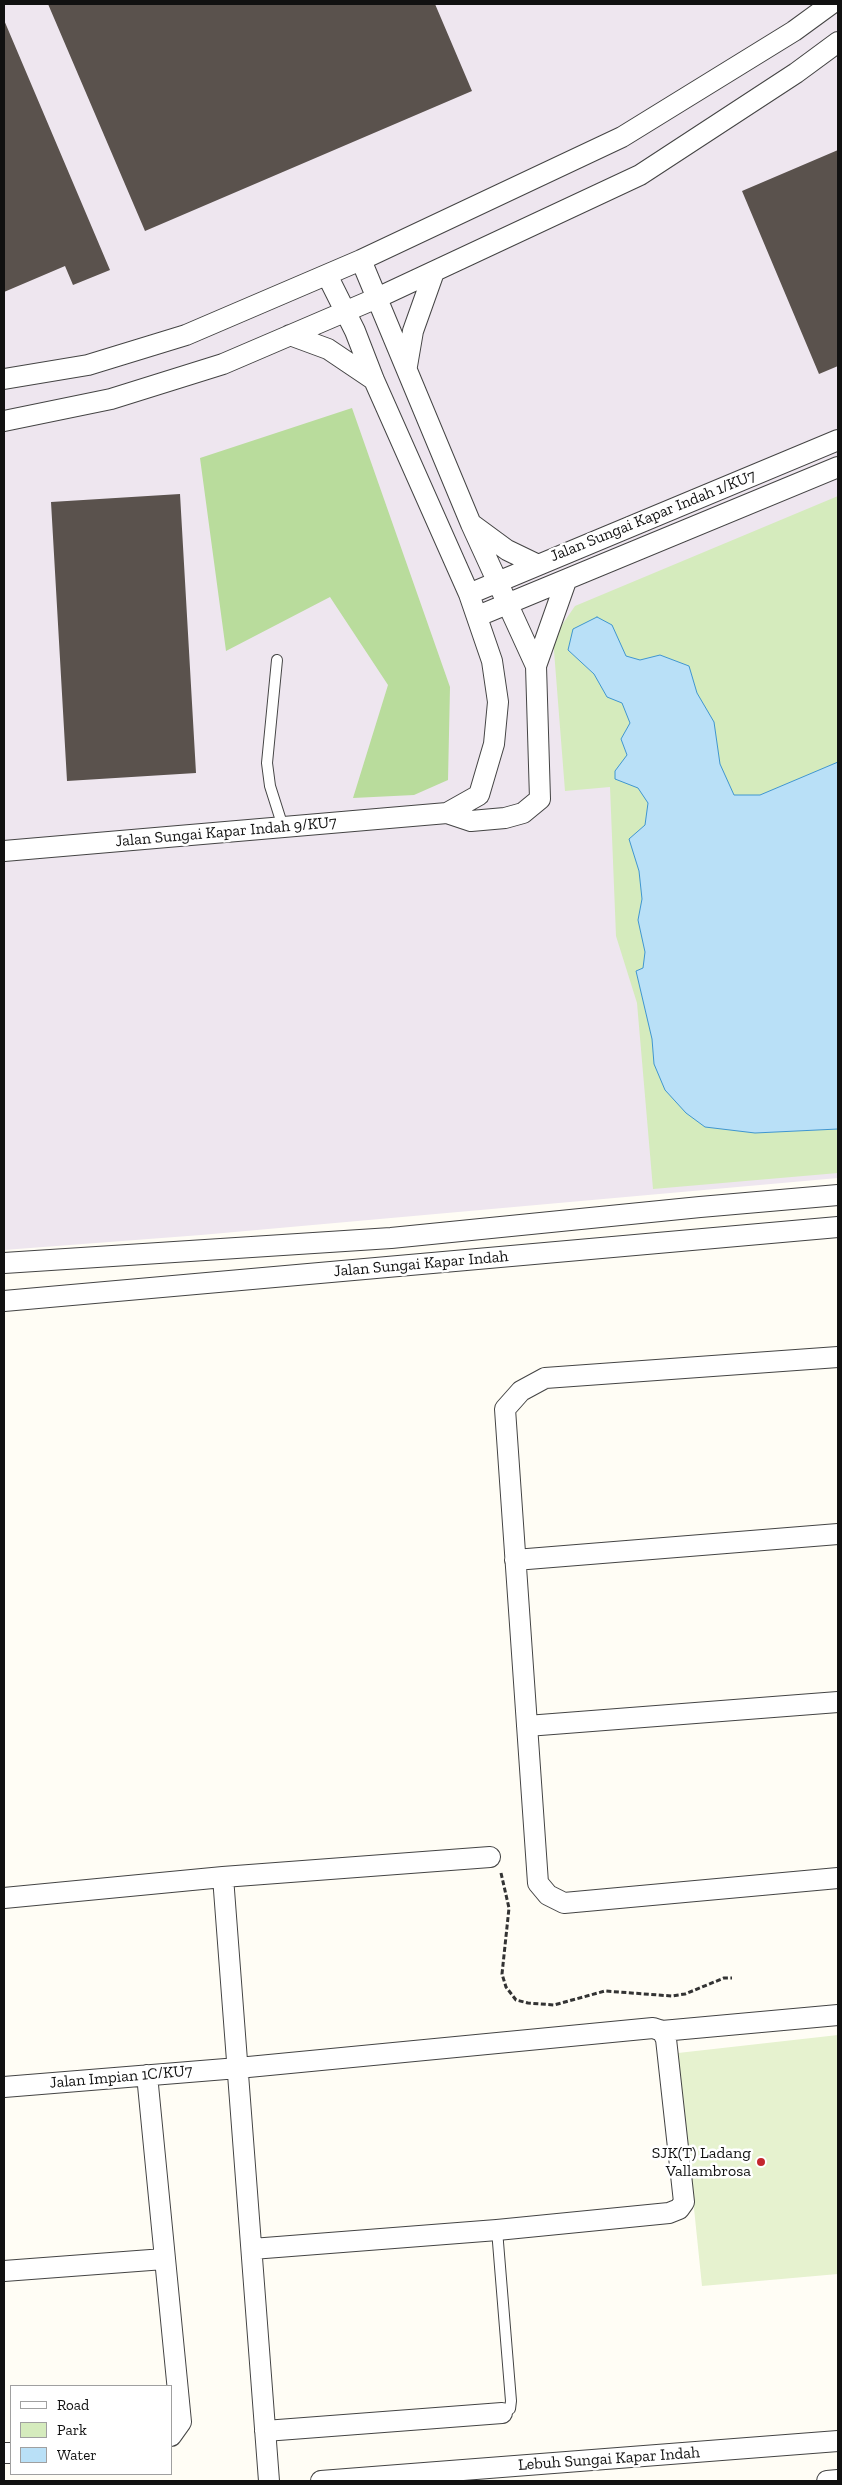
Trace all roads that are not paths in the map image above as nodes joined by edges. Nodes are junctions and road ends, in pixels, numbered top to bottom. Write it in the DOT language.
graph roads {
  1 [pos="831,4"];
  2 [pos="838,42"];
  3 [pos="361,260"];
  4 [pos="434,272"];
  5 [pos="328,275"];
  6 [pos="377,298"];
  7 [pos="345,310"];
  8 [pos="290,335"];
  9 [pos="407,366"];
  10 [pos="4,379"];
  11 [pos="374,380"];
  12 [pos="4,420"];
  13 [pos="838,440"];
  14 [pos="838,467"];
  15 [pos="471,524"];
  16 [pos="543,561"];
  17 [pos="575,577"];
  18 [pos="498,580"];
  19 [pos="469,594"];
  20 [pos="507,606"];
  21 [pos="478,616"];
  22 [pos="277,660"];
  23 [pos="536,666"];
  24 [pos="448,813"];
  25 [pos="279,816"];
  26 [pos="4,851"];
  27 [pos="838,1195"];
  28 [pos="838,1227"];
  29 [pos="4,1263"];
  30 [pos="4,1301"];
  31 [pos="838,1357"];
  32 [pos="838,1534"];
  33 [pos="515,1560"];
  34 [pos="838,1702"];
  35 [pos="527,1726"];
  36 [pos="494,1861"];
  37 [pos="223,1877"];
  38 [pos="838,1878"];
  39 [pos="4,1898"];
  40 [pos="838,2015"];
  41 [pos="662,2031"];
  42 [pos="238,2068"];
  43 [pos="147,2075"];
  44 [pos="4,2087"];
  45 [pos="497,2230"];
  46 [pos="252,2249"];
  47 [pos="164,2259"];
  48 [pos="4,2271"];
  49 [pos="502,2413"];
  50 [pos="265,2430"];
  51 [pos="172,2435"];
  52 [pos="838,2441"];
  53 [pos="838,2480"];
  54 [pos="269,2481"];
  55 [pos="321,2481"];
  56 [pos="827,2481"];
  1 -- 3 [label="street"];
  2 -- 4 [label="street"];
  3 -- 5 [label="street"];
  3 -- 6 [label="street"];
  4 -- 6 [label="street"];
  4 -- 9 [label="street"];
  5 -- 7 [label="street"];
  5 -- 10 [label="street"];
  6 -- 7 [label="street"];
  6 -- 9 [label="street"];
  7 -- 8 [label="street"];
  7 -- 11 [label="street"];
  8 -- 11 [label="street"];
  8 -- 12 [label="street"];
  9 -- 15 [label="street"];
  11 -- 19 [label="street"];
  13 -- 16 [label="street, Jalan Sungai Kapar Indah 1/KU7"];
  14 -- 17 [label="street, Jalan Sungai Kapar Indah 1/KU7"];
  15 -- 16 [label="street"];
  15 -- 18 [label="street"];
  16 -- 18 [label="street, Jalan Sungai Kapar Indah 1/KU7"];
  17 -- 20 [label="street, Jalan Sungai Kapar Indah 1/KU7"];
  17 -- 23 [label="street"];
  18 -- 19 [label="street, Jalan Sungai Kapar Indah 1/KU7"];
  18 -- 20 [label="street"];
  19 -- 21 [label="street"];
  20 -- 21 [label="street, Jalan Sungai Kapar Indah 1/KU7"];
  20 -- 23 [label="street"];
  21 -- 24 [label="street"];
  22 -- 25 [label="lane"];
  23 -- 24 [label="street"];
  24 -- 25 [label="street, Jalan Sungai Kapar Indah 9/KU7"];
  25 -- 26 [label="street, Jalan Sungai Kapar Indah 9/KU7"];
  27 -- 29 [label="street, Jalan Sungai Kapar Indah"];
  28 -- 30 [label="street, Jalan Sungai Kapar Indah"];
  31 -- 33 [label="street"];
  32 -- 33 [label="street"];
  33 -- 35 [label="street"];
  34 -- 35 [label="street"];
  35 -- 38 [label="street"];
  36 -- 37 [label="street"];
  37 -- 39 [label="street"];
  37 -- 42 [label="street"];
  40 -- 41 [label="street, Jalan Impian 1C/KU7"];
  41 -- 42 [label="street, Jalan Impian 1C/KU7"];
  41 -- 45 [label="street"];
  42 -- 43 [label="street, Jalan Impian 1C/KU7"];
  42 -- 46 [label="street"];
  43 -- 44 [label="street, Jalan Impian 1C/KU7"];
  43 -- 47 [label="street"];
  45 -- 46 [label="street"];
  45 -- 49 [label="lane"];
  46 -- 50 [label="street"];
  47 -- 48 [label="street"];
  47 -- 51 [label="street"];
  49 -- 50 [label="street"];
  50 -- 54 [label="street"];
  52 -- 55 [label="street, Lebuh Sungai Kapar Indah"];
  53 -- 56 [label="street"];
}
